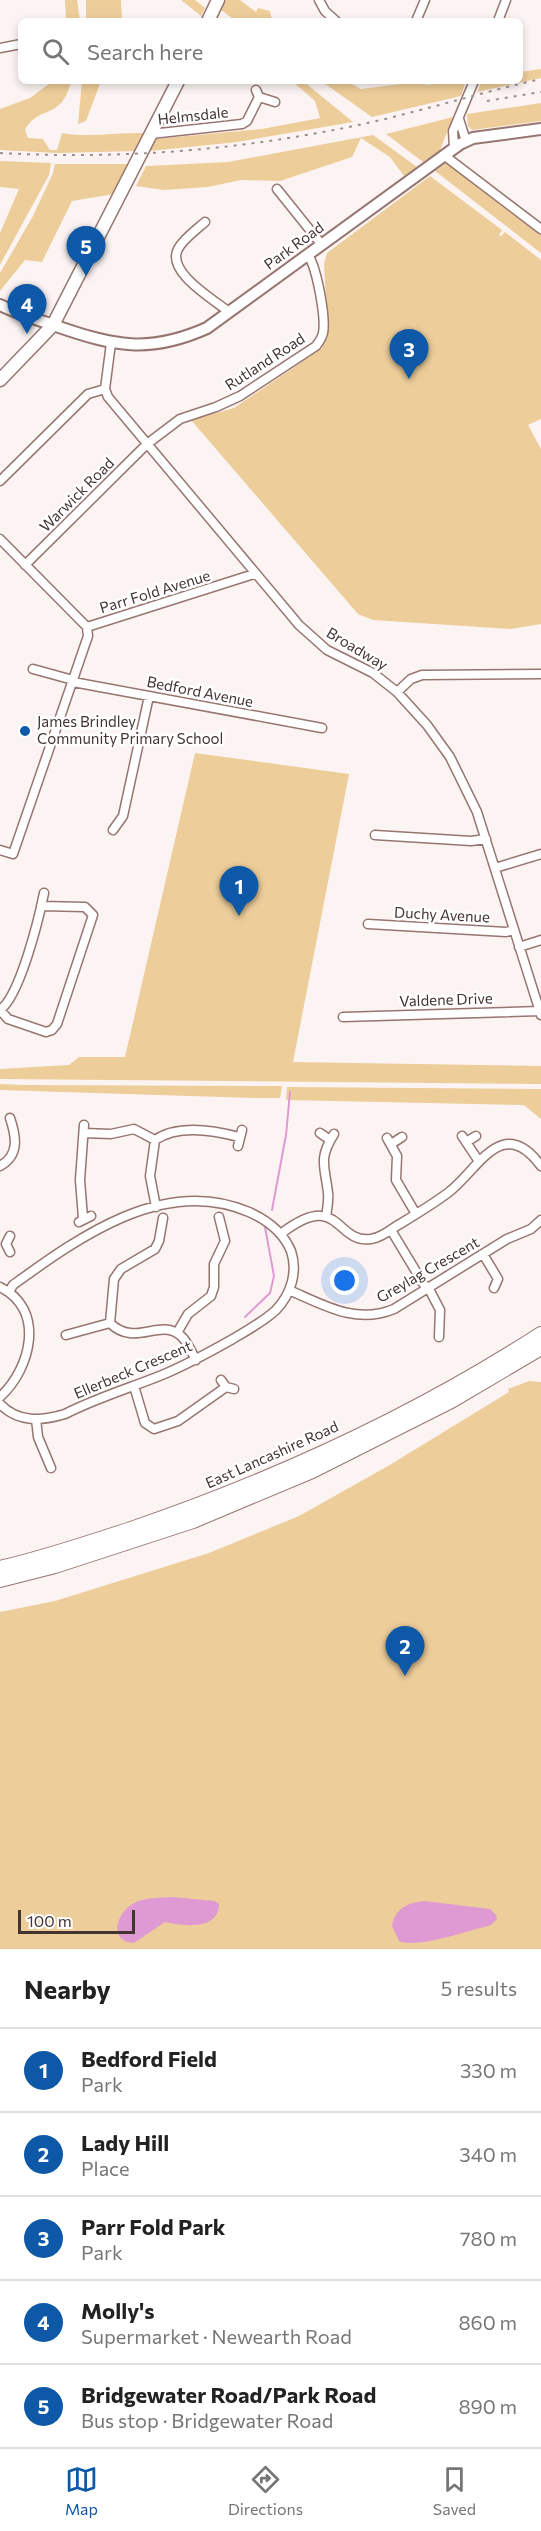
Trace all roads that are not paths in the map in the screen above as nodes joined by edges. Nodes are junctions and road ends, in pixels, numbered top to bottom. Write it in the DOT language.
graph roads {
  1 [pos="218,0"];
  2 [pos="319,0"];
  3 [pos="425,0"];
  4 [pos="506,0"];
  5 [pos="209,18"];
  6 [pos="333,18"];
  7 [pos="417,18"];
  8 [pos="499,18"];
  9 [pos="18,45"];
  10 [pos="0,48"];
  11 [pos="176,84"];
  12 [pos="473,84"];
  13 [pos="275,102"];
  14 [pos="459,118"];
  15 [pos="541,129"];
  16 [pos="151,134"];
  17 [pos="466,141"];
  18 [pos="454,148"];
  19 [pos="440,159"];
  20 [pos="277,189"];
  21 [pos="207,221"];
  22 [pos="541,229"];
  23 [pos="322,245"];
  24 [pos="308,255"];
  25 [pos="0,305"];
  26 [pos="229,312"];
  27 [pos="53,325"];
  28 [pos="111,343"];
  29 [pos="0,380"];
  30 [pos="105,389"];
  31 [pos="147,444"];
  32 [pos="0,481"];
  33 [pos="0,539"];
  34 [pos="25,565"];
  35 [pos="254,574"];
  36 [pos="87,627"];
  37 [pos="33,669"];
  38 [pos="541,674"];
  39 [pos="73,681"];
  40 [pos="397,692"];
  41 [pos="149,696"];
  42 [pos="322,728"];
  43 [pos="118,827"];
  44 [pos="375,834"];
  45 [pos="486,839"];
  46 [pos="0,850"];
  47 [pos="541,854"];
  48 [pos="495,868"];
  49 [pos="44,893"];
  50 [pos="41,906"];
  51 [pos="368,924"];
  52 [pos="514,930"];
  53 [pos="541,940"];
  54 [pos="519,947"];
  55 [pos="0,1010"];
  56 [pos="540,1013"];
  57 [pos="343,1017"];
  58 [pos="10,1118"];
  59 [pos="320,1133"];
  60 [pos="476,1136"];
  61 [pos="240,1137"];
  62 [pos="402,1137"];
  63 [pos="155,1140"];
  64 [pos="478,1160"];
  65 [pos="5,1166"];
  66 [pos="541,1166"];
  67 [pos="156,1207"];
  68 [pos="416,1214"];
  69 [pos="326,1217"];
  70 [pos="163,1218"];
  71 [pos="84,1219"];
  72 [pos="223,1220"];
  73 [pos="541,1221"];
  74 [pos="391,1230"];
  75 [pos="282,1233"];
  76 [pos="483,1254"];
  77 [pos="427,1287"];
  78 [pos="494,1288"];
  79 [pos="4,1290"];
  80 [pos="289,1290"];
  81 [pos="111,1323"];
  82 [pos="177,1333"];
  83 [pos="541,1334"];
  84 [pos="66,1335"];
  85 [pos="439,1337"];
  86 [pos="541,1348"];
  87 [pos="196,1360"];
  88 [pos="134,1386"];
  89 [pos="227,1386"];
  90 [pos="0,1397"];
  91 [pos="0,1404"];
  92 [pos="36,1419"];
  93 [pos="50,1469"];
  94 [pos="0,1568"];
  95 [pos="0,1580"];
  1 -- 5 [label="main road"];
  2 -- 6 [label="street"];
  3 -- 7 [label="street"];
  4 -- 8 [label="street"];
  9 -- 10 [label="street"];
  11 -- 16 [label="main road"];
  12 -- 14 [label="street"];
  13 -- 16 [label="street, Helmsdale"];
  14 -- 17 [label="street"];
  14 -- 18 [label="street"];
  15 -- 17 [label="street, Park Road"];
  16 -- 27 [label="main road"];
  17 -- 18 [label="street, Park Road"];
  18 -- 19 [label="street, Park Road"];
  19 -- 22 [label="street"];
  19 -- 23 [label="street, Park Road"];
  20 -- 23 [label="street"];
  21 -- 26 [label="street"];
  23 -- 24 [label="street, Park Road"];
  24 -- 26 [label="street, Park Road"];
  24 -- 31 [label="street, Rutland Road"];
  25 -- 27 [label="street, Park Road"];
  26 -- 28 [label="street, Park Road"];
  27 -- 28 [label="street, Park Road"];
  27 -- 29 [label="main road"];
  28 -- 30 [label="street"];
  30 -- 31 [label="street, Broadway"];
  30 -- 32 [label="street"];
  31 -- 34 [label="street, Warwick Road"];
  31 -- 35 [label="street, Broadway"];
  33 -- 34 [label="street"];
  34 -- 36 [label="street"];
  35 -- 36 [label="street, Parr Fold Avenue"];
  35 -- 40 [label="street, Broadway"];
  36 -- 39 [label="street, Parr Fold Avenue"];
  37 -- 39 [label="street, Bedford Avenue"];
  38 -- 40 [label="street"];
  39 -- 41 [label="street, Bedford Avenue"];
  39 -- 46 [label="street, Parr Fold Avenue"];
  40 -- 45 [label="street, Broadway"];
  41 -- 42 [label="street, Bedford Avenue"];
  41 -- 43 [label="street"];
  44 -- 45 [label="street"];
  45 -- 48 [label="street, Broadway"];
  47 -- 48 [label="street"];
  48 -- 52 [label="street, Broadway"];
  49 -- 50 [label="street"];
  50 -- 55 [label="street"];
  50 -- 55 [label="street"];
  51 -- 52 [label="street, Duchy Avenue"];
  52 -- 54 [label="street, Broadway"];
  53 -- 54 [label="street"];
  54 -- 56 [label="street, Broadway"];
  56 -- 57 [label="street, Valdene Drive"];
  58 -- 65 [label="street"];
  59 -- 69 [label="street"];
  60 -- 64 [label="street"];
  61 -- 63 [label="street"];
  62 -- 68 [label="street"];
  63 -- 67 [label="street"];
  63 -- 71 [label="street"];
  64 -- 66 [label="street"];
  64 -- 68 [label="street"];
  67 -- 75 [label="street"];
  67 -- 79 [label="street"];
  68 -- 74 [label="street"];
  69 -- 74 [label="street"];
  69 -- 75 [label="street"];
  70 -- 81 [label="street"];
  72 -- 82 [label="street"];
  73 -- 76 [label="street, Greylag Crescent"];
  74 -- 77 [label="street"];
  75 -- 80 [label="street, Ellerbeck Crescent"];
  76 -- 77 [label="street, Greylag Crescent"];
  76 -- 78 [label="street"];
  77 -- 80 [label="street, Greylag Crescent"];
  77 -- 85 [label="street"];
  79 -- 90 [label="street"];
  80 -- 87 [label="street, Ellerbeck Crescent"];
  81 -- 82 [label="street"];
  81 -- 84 [label="street"];
  82 -- 87 [label="street"];
  83 -- 94 [label="highway, East Lancashire Road"];
  86 -- 95 [label="highway, East Lancashire Road"];
  87 -- 88 [label="street, Ellerbeck Crescent"];
  88 -- 89 [label="street"];
  88 -- 92 [label="street, Ellerbeck Crescent"];
  91 -- 92 [label="street, Ellerbeck Crescent"];
  92 -- 93 [label="street"];
}
